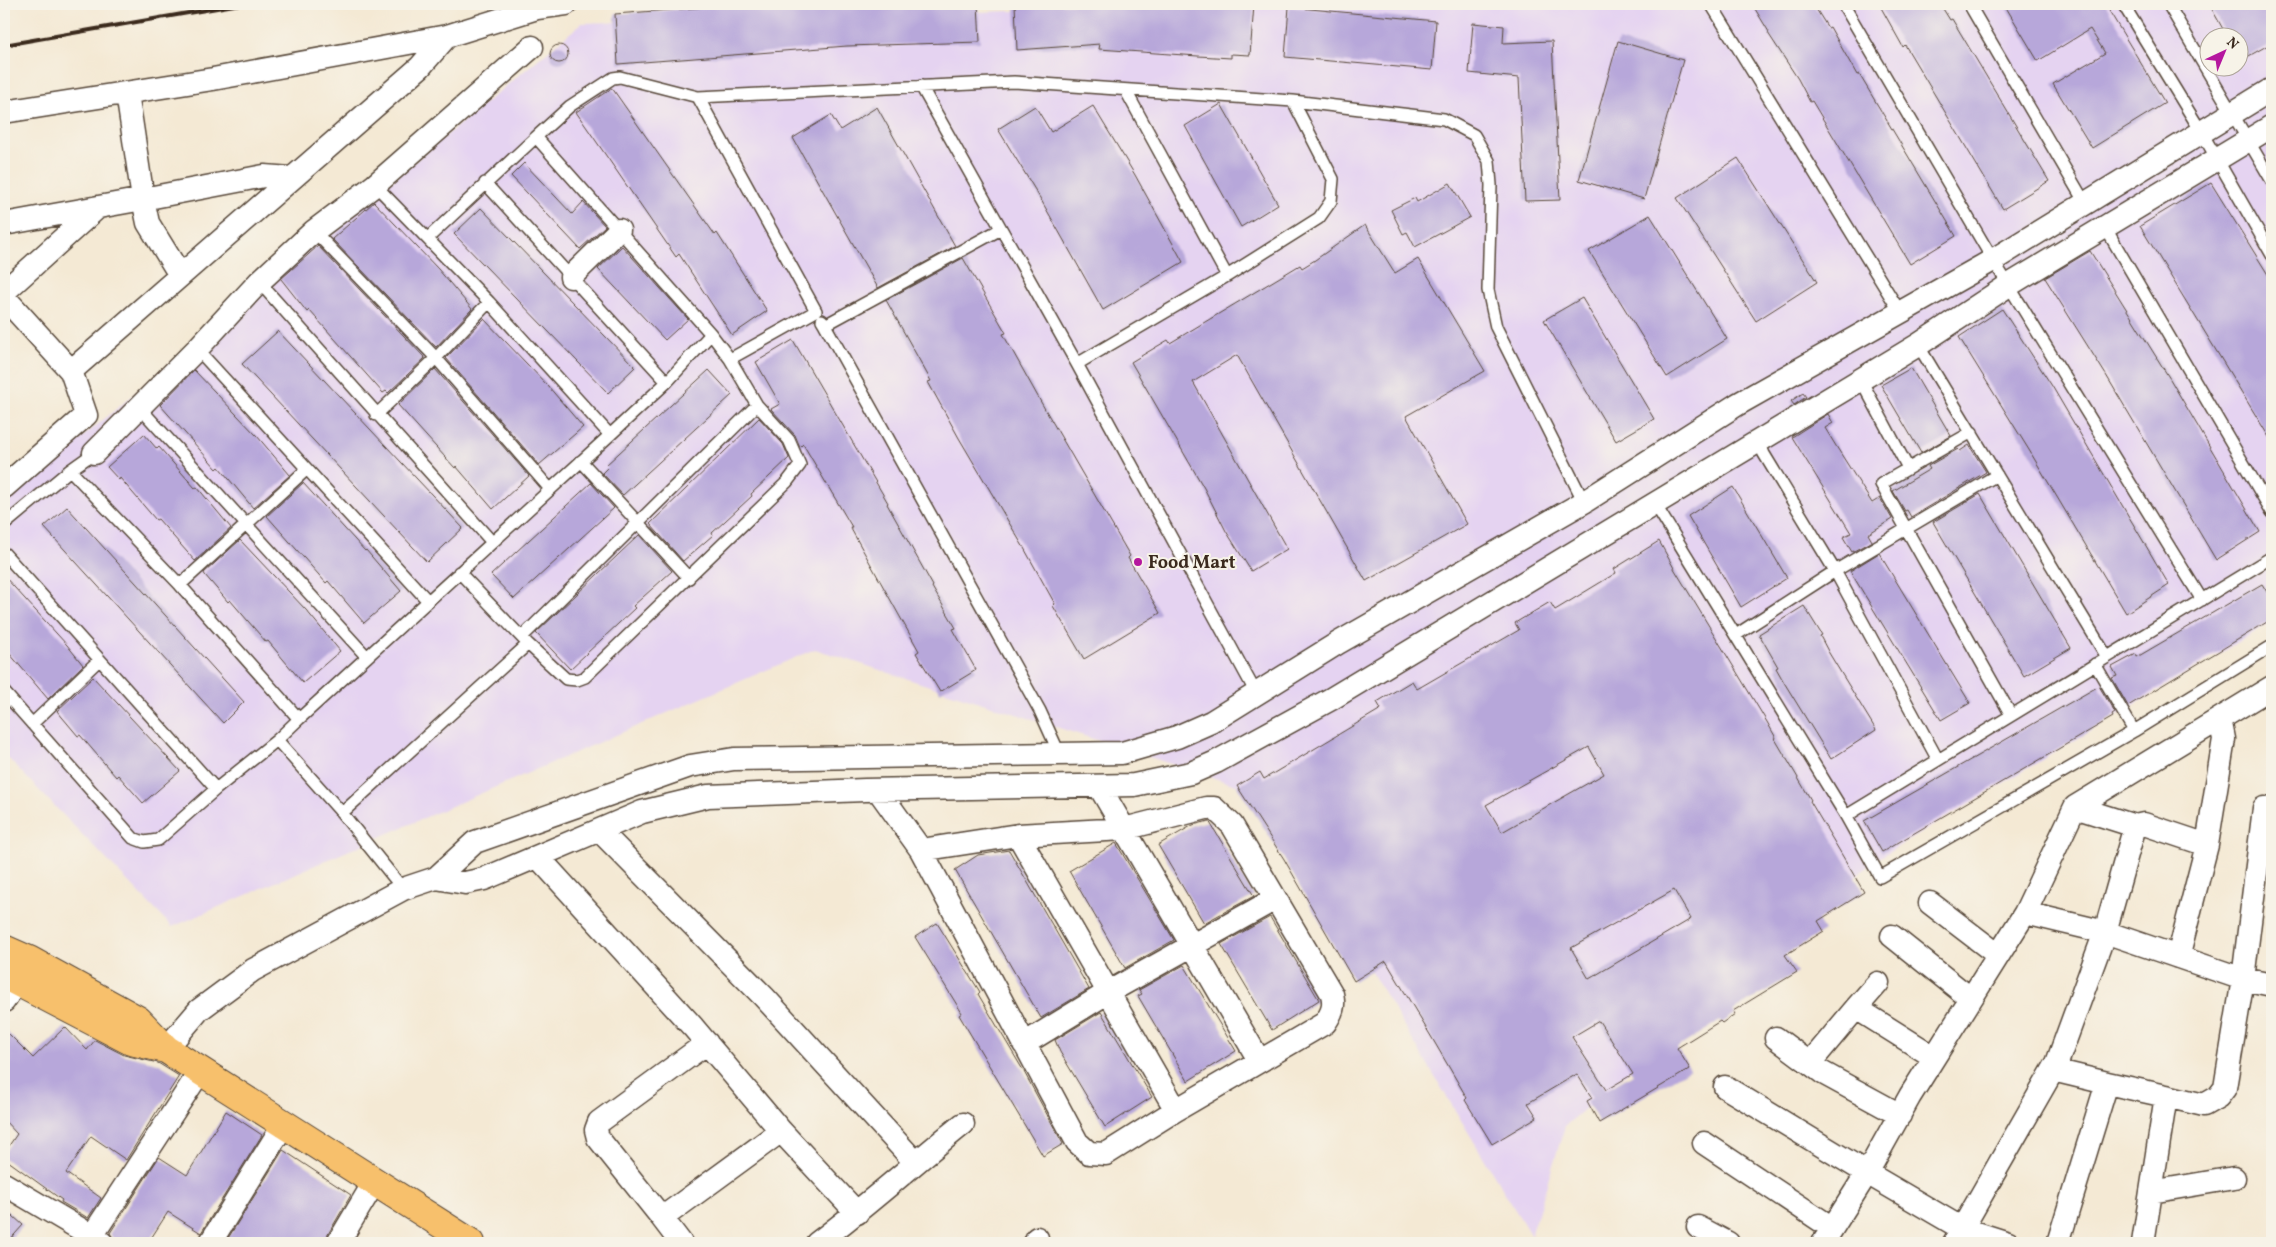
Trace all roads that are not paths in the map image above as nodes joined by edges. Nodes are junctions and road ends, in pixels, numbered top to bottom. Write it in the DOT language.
graph roads {
  1 [pos="566,4"];
  2 [pos="1710,4"];
  3 [pos="1843,4"];
  4 [pos="1969,4"];
  5 [pos="2123,4"];
  6 [pos="2168,4"];
  7 [pos="447,36"];
  8 [pos="532,47"];
  9 [pos="921,86"];
  10 [pos="2272,89"];
  11 [pos="1126,91"];
  12 [pos="127,93"];
  13 [pos="698,96"];
  14 [pos="1293,101"];
  15 [pos="4,112"];
  16 [pos="2232,115"];
  17 [pos="2272,126"];
  18 [pos="2202,133"];
  19 [pos="536,137"];
  20 [pos="2248,141"];
  21 [pos="2217,161"];
  22 [pos="291,178"];
  23 [pos="2272,181"];
  24 [pos="485,184"];
  25 [pos="375,185"];
  26 [pos="143,199"];
  27 [pos="2085,203"];
  28 [pos="98,207"];
  29 [pos="4,224"];
  30 [pos="2105,226"];
  31 [pos="1001,229"];
  32 [pos="619,230"];
  33 [pos="314,231"];
  34 [pos="428,238"];
  35 [pos="2272,255"];
  36 [pos="1993,260"];
  37 [pos="180,275"];
  38 [pos="1227,276"];
  39 [pos="571,277"];
  40 [pos="259,282"];
  41 [pos="2009,285"];
  42 [pos="4,292"];
  43 [pos="4,297"];
  44 [pos="490,302"];
  45 [pos="816,311"];
  46 [pos="1900,312"];
  47 [pos="825,324"];
  48 [pos="711,334"];
  49 [pos="1918,345"];
  50 [pos="197,349"];
  51 [pos="436,358"];
  52 [pos="730,359"];
  53 [pos="1077,364"];
  54 [pos="71,371"];
  55 [pos="1860,378"];
  56 [pos="667,382"];
  57 [pos="758,405"];
  58 [pos="140,408"];
  59 [pos="376,415"];
  60 [pos="1972,432"];
  61 [pos="610,435"];
  62 [pos="1758,440"];
  63 [pos="94,453"];
  64 [pos="581,461"];
  65 [pos="1908,468"];
  66 [pos="308,469"];
  67 [pos="70,470"];
  68 [pos="1997,475"];
  69 [pos="4,487"];
  70 [pos="550,489"];
  71 [pos="1584,502"];
  72 [pos="1655,504"];
  73 [pos="2272,512"];
  74 [pos="637,522"];
  75 [pos="245,524"];
  76 [pos="4,525"];
  77 [pos="1905,530"];
  78 [pos="492,542"];
  79 [pos="4,554"];
  80 [pos="2269,559"];
  81 [pos="1835,571"];
  82 [pos="2272,571"];
  83 [pos="460,572"];
  84 [pos="689,578"];
  85 [pos="180,585"];
  86 [pos="2202,600"];
  87 [pos="428,601"];
  88 [pos="1736,635"];
  89 [pos="525,640"];
  90 [pos="2272,646"];
  91 [pos="2108,656"];
  92 [pos="367,657"];
  93 [pos="99,660"];
  94 [pos="2095,664"];
  95 [pos="2272,687"];
  96 [pos="4,692"];
  97 [pos="1256,693"];
  98 [pos="2011,715"];
  99 [pos="299,719"];
  100 [pos="2220,719"];
  101 [pos="32,724"];
  102 [pos="2134,731"];
  103 [pos="276,740"];
  104 [pos="1060,755"];
  105 [pos="1938,760"];
  106 [pos="1099,786"];
  107 [pos="216,789"];
  108 [pos="878,790"];
  109 [pos="2075,806"];
  110 [pos="2264,808"];
  111 [pos="342,813"];
  112 [pos="1846,816"];
  113 [pos="2135,826"];
  114 [pos="1124,829"];
  115 [pos="600,831"];
  116 [pos="1018,835"];
  117 [pos="2207,845"];
  118 [pos="920,850"];
  119 [pos="538,857"];
  120 [pos="436,878"];
  121 [pos="403,889"];
  122 [pos="2262,896"];
  123 [pos="1275,899"];
  124 [pos="1930,903"];
  125 [pos="2025,913"];
  126 [pos="2105,932"];
  127 [pos="1892,936"];
  128 [pos="1191,946"];
  129 [pos="4,949"];
  130 [pos="1998,955"];
  131 [pos="2178,957"];
  132 [pos="2243,979"];
  133 [pos="1878,983"];
  134 [pos="8,986"];
  135 [pos="2272,986"];
  136 [pos="1107,993"];
  137 [pos="1971,999"];
  138 [pos="1856,1008"];
  139 [pos="1776,1038"];
  140 [pos="707,1043"];
  141 [pos="1024,1044"];
  142 [pos="166,1049"];
  143 [pos="1934,1057"];
  144 [pos="1259,1060"];
  145 [pos="1810,1063"];
  146 [pos="202,1070"];
  147 [pos="2054,1070"];
  148 [pos="2107,1083"];
  149 [pos="1725,1087"];
  150 [pos="2166,1096"];
  151 [pos="1176,1110"];
  152 [pos="1900,1115"];
  153 [pos="284,1124"];
  154 [pos="963,1124"];
  155 [pos="780,1131"];
  156 [pos="1704,1143"];
  157 [pos="915,1162"];
  158 [pos="1868,1173"];
  159 [pos="2234,1178"];
  160 [pos="374,1181"];
  161 [pos="4,1184"];
  162 [pos="2151,1192"];
  163 [pos="857,1214"];
  164 [pos="662,1218"];
  165 [pos="1698,1227"];
  166 [pos="1827,1236"];
  167 [pos="1957,1236"];
  168 [pos="97,1240"];
  169 [pos="210,1243"];
  170 [pos="338,1243"];
  171 [pos="471,1243"];
  172 [pos="682,1243"];
  173 [pos="817,1243"];
  174 [pos="1728,1243"];
  175 [pos="2008,1243"];
  176 [pos="2058,1243"];
  177 [pos="2143,1243"];
  1 -- 7 [label="street"];
  2 -- 46 [label="lane"];
  3 -- 36 [label="lane"];
  4 -- 27 [label="lane"];
  5 -- 18 [label="lane"];
  6 -- 16 [label="lane"];
  7 -- 12 [label="street"];
  7 -- 22 [label="street"];
  8 -- 25 [label="street"];
  9 -- 11 [label="lane"];
  9 -- 13 [label="lane"];
  9 -- 31 [label="lane"];
  10 -- 16 [label="street"];
  11 -- 14 [label="lane"];
  11 -- 38 [label="lane"];
  12 -- 15 [label="street"];
  12 -- 26 [label="street"];
  13 -- 19 [label="lane"];
  13 -- 45 [label="lane"];
  14 -- 38 [label="lane"];
  14 -- 71 [label="lane"];
  16 -- 18 [label="street"];
  16 -- 20 [label="lane"];
  17 -- 20 [label="street"];
  18 -- 21 [label="lane"];
  18 -- 27 [label="street"];
  19 -- 24 [label="lane"];
  19 -- 32 [label="lane"];
  20 -- 21 [label="street"];
  20 -- 23 [label="lane"];
  21 -- 30 [label="street"];
  21 -- 35 [label="lane"];
  22 -- 26 [label="street"];
  22 -- 37 [label="street"];
  24 -- 34 [label="lane"];
  24 -- 39 [label="lane"];
  25 -- 33 [label="street"];
  25 -- 34 [label="lane"];
  26 -- 28 [label="street"];
  26 -- 37 [label="street"];
  27 -- 36 [label="street"];
  28 -- 29 [label="street"];
  28 -- 42 [label="street"];
  30 -- 41 [label="street"];
  30 -- 73 [label="lane"];
  31 -- 47 [label="lane"];
  31 -- 53 [label="lane"];
  32 -- 39 [label="street"];
  32 -- 48 [label="lane"];
  33 -- 40 [label="street"];
  33 -- 51 [label="lane"];
  34 -- 44 [label="lane"];
  36 -- 41 [label="lane"];
  36 -- 46 [label="street"];
  37 -- 54 [label="street"];
  38 -- 53 [label="lane"];
  39 -- 56 [label="lane"];
  40 -- 50 [label="street"];
  40 -- 59 [label="lane"];
  41 -- 49 [label="street"];
  41 -- 86 [label="lane"];
  43 -- 54 [label="street"];
  44 -- 51 [label="lane"];
  44 -- 61 [label="lane"];
  45 -- 47 [label="lane"];
  45 -- 52 [label="lane"];
  46 -- 71 [label="street"];
  47 -- 104 [label="lane"];
  48 -- 52 [label="lane"];
  48 -- 56 [label="lane"];
  49 -- 55 [label="street"];
  49 -- 60 [label="lane"];
  50 -- 58 [label="street"];
  50 -- 66 [label="lane"];
  51 -- 59 [label="lane"];
  51 -- 70 [label="lane"];
  52 -- 57 [label="lane"];
  53 -- 97 [label="lane"];
  54 -- 69 [label="street"];
  55 -- 62 [label="street"];
  55 -- 65 [label="lane"];
  56 -- 61 [label="lane"];
  57 -- 74 [label="lane"];
  57 -- 84 [label="lane"];
  58 -- 63 [label="street"];
  58 -- 75 [label="lane"];
  59 -- 78 [label="lane"];
  60 -- 65 [label="lane"];
  60 -- 68 [label="lane"];
  61 -- 64 [label="lane"];
  62 -- 72 [label="street"];
  62 -- 81 [label="lane"];
  63 -- 67 [label="lane"];
  64 -- 70 [label="lane"];
  64 -- 74 [label="lane"];
  65 -- 77 [label="lane"];
  66 -- 75 [label="lane"];
  66 -- 87 [label="lane"];
  67 -- 76 [label="lane"];
  67 -- 85 [label="lane"];
  68 -- 77 [label="lane"];
  68 -- 91 [label="lane"];
  70 -- 78 [label="lane"];
  71 -- 97 [label="street"];
  72 -- 88 [label="lane"];
  72 -- 106 [label="street"];
  74 -- 84 [label="lane"];
  74 -- 89 [label="lane"];
  75 -- 85 [label="lane"];
  75 -- 92 [label="lane"];
  77 -- 81 [label="lane"];
  77 -- 98 [label="lane"];
  78 -- 83 [label="lane"];
  79 -- 93 [label="lane"];
  80 -- 82 [label="lane"];
  80 -- 86 [label="lane"];
  81 -- 88 [label="lane"];
  81 -- 105 [label="lane"];
  83 -- 87 [label="lane"];
  83 -- 89 [label="lane"];
  84 -- 89 [label="lane"];
  85 -- 99 [label="lane"];
  86 -- 91 [label="lane"];
  87 -- 92 [label="lane"];
  88 -- 112 [label="lane"];
  89 -- 111 [label="lane"];
  90 -- 102 [label="lane"];
  91 -- 94 [label="lane"];
  92 -- 99 [label="lane"];
  93 -- 101 [label="lane"];
  93 -- 107 [label="lane"];
  94 -- 98 [label="lane"];
  94 -- 102 [label="lane"];
  95 -- 100 [label="street"];
  96 -- 101 [label="lane"];
  97 -- 104 [label="street"];
  98 -- 105 [label="lane"];
  99 -- 103 [label="lane"];
  100 -- 109 [label="street"];
  100 -- 117 [label="street"];
  101 -- 107 [label="lane"];
  102 -- 112 [label="lane"];
  103 -- 107 [label="lane"];
  103 -- 111 [label="lane"];
  104 -- 120 [label="street"];
  105 -- 112 [label="lane"];
  106 -- 108 [label="street"];
  106 -- 114 [label="street"];
  108 -- 115 [label="street"];
  108 -- 118 [label="street"];
  109 -- 113 [label="street"];
  109 -- 125 [label="street"];
  110 -- 122 [label="street"];
  111 -- 121 [label="lane"];
  113 -- 117 [label="street"];
  113 -- 126 [label="street"];
  114 -- 116 [label="street"];
  114 -- 123 [label="street"];
  114 -- 128 [label="street"];
  115 -- 119 [label="street"];
  115 -- 157 [label="street"];
  116 -- 118 [label="street"];
  116 -- 136 [label="street"];
  117 -- 131 [label="street"];
  118 -- 141 [label="street"];
  119 -- 120 [label="street"];
  119 -- 140 [label="street"];
  120 -- 121 [label="street"];
  121 -- 142 [label="street"];
  122 -- 132 [label="street"];
  123 -- 128 [label="street"];
  123 -- 144 [label="street"];
  124 -- 130 [label="street"];
  125 -- 126 [label="street"];
  125 -- 130 [label="street"];
  126 -- 131 [label="street"];
  126 -- 147 [label="street"];
  127 -- 137 [label="street"];
  128 -- 136 [label="street"];
  128 -- 144 [label="street"];
  129 -- 142 [label="main road"];
  130 -- 137 [label="street"];
  131 -- 132 [label="street"];
  132 -- 135 [label="street"];
  132 -- 150 [label="street"];
  133 -- 138 [label="street"];
  134 -- 142 [label="main road"];
  136 -- 141 [label="street"];
  136 -- 151 [label="street"];
  137 -- 143 [label="street"];
  138 -- 143 [label="street"];
  138 -- 145 [label="street"];
  139 -- 145 [label="street"];
  140 -- 155 [label="street"];
  140 -- 164 [label="street"];
  141 -- 151 [label="street"];
  142 -- 146 [label="main road"];
  143 -- 152 [label="street"];
  144 -- 151 [label="street"];
  145 -- 152 [label="street"];
  146 -- 153 [label="main road"];
  146 -- 168 [label="street"];
  147 -- 148 [label="street"];
  147 -- 167 [label="street"];
  148 -- 150 [label="street"];
  148 -- 176 [label="street"];
  149 -- 158 [label="street"];
  150 -- 162 [label="street"];
  152 -- 158 [label="street"];
  153 -- 160 [label="main road"];
  153 -- 169 [label="street"];
  154 -- 157 [label="street"];
  155 -- 163 [label="street"];
  155 -- 164 [label="street"];
  156 -- 166 [label="street"];
  157 -- 163 [label="street"];
  158 -- 166 [label="street"];
  158 -- 167 [label="street"];
  159 -- 162 [label="street"];
  160 -- 170 [label="street"];
  160 -- 171 [label="main road"];
  161 -- 168 [label="street"];
  162 -- 177 [label="street"];
  163 -- 173 [label="street"];
  164 -- 172 [label="street"];
  165 -- 174 [label="street"];
  167 -- 175 [label="street"];
}
